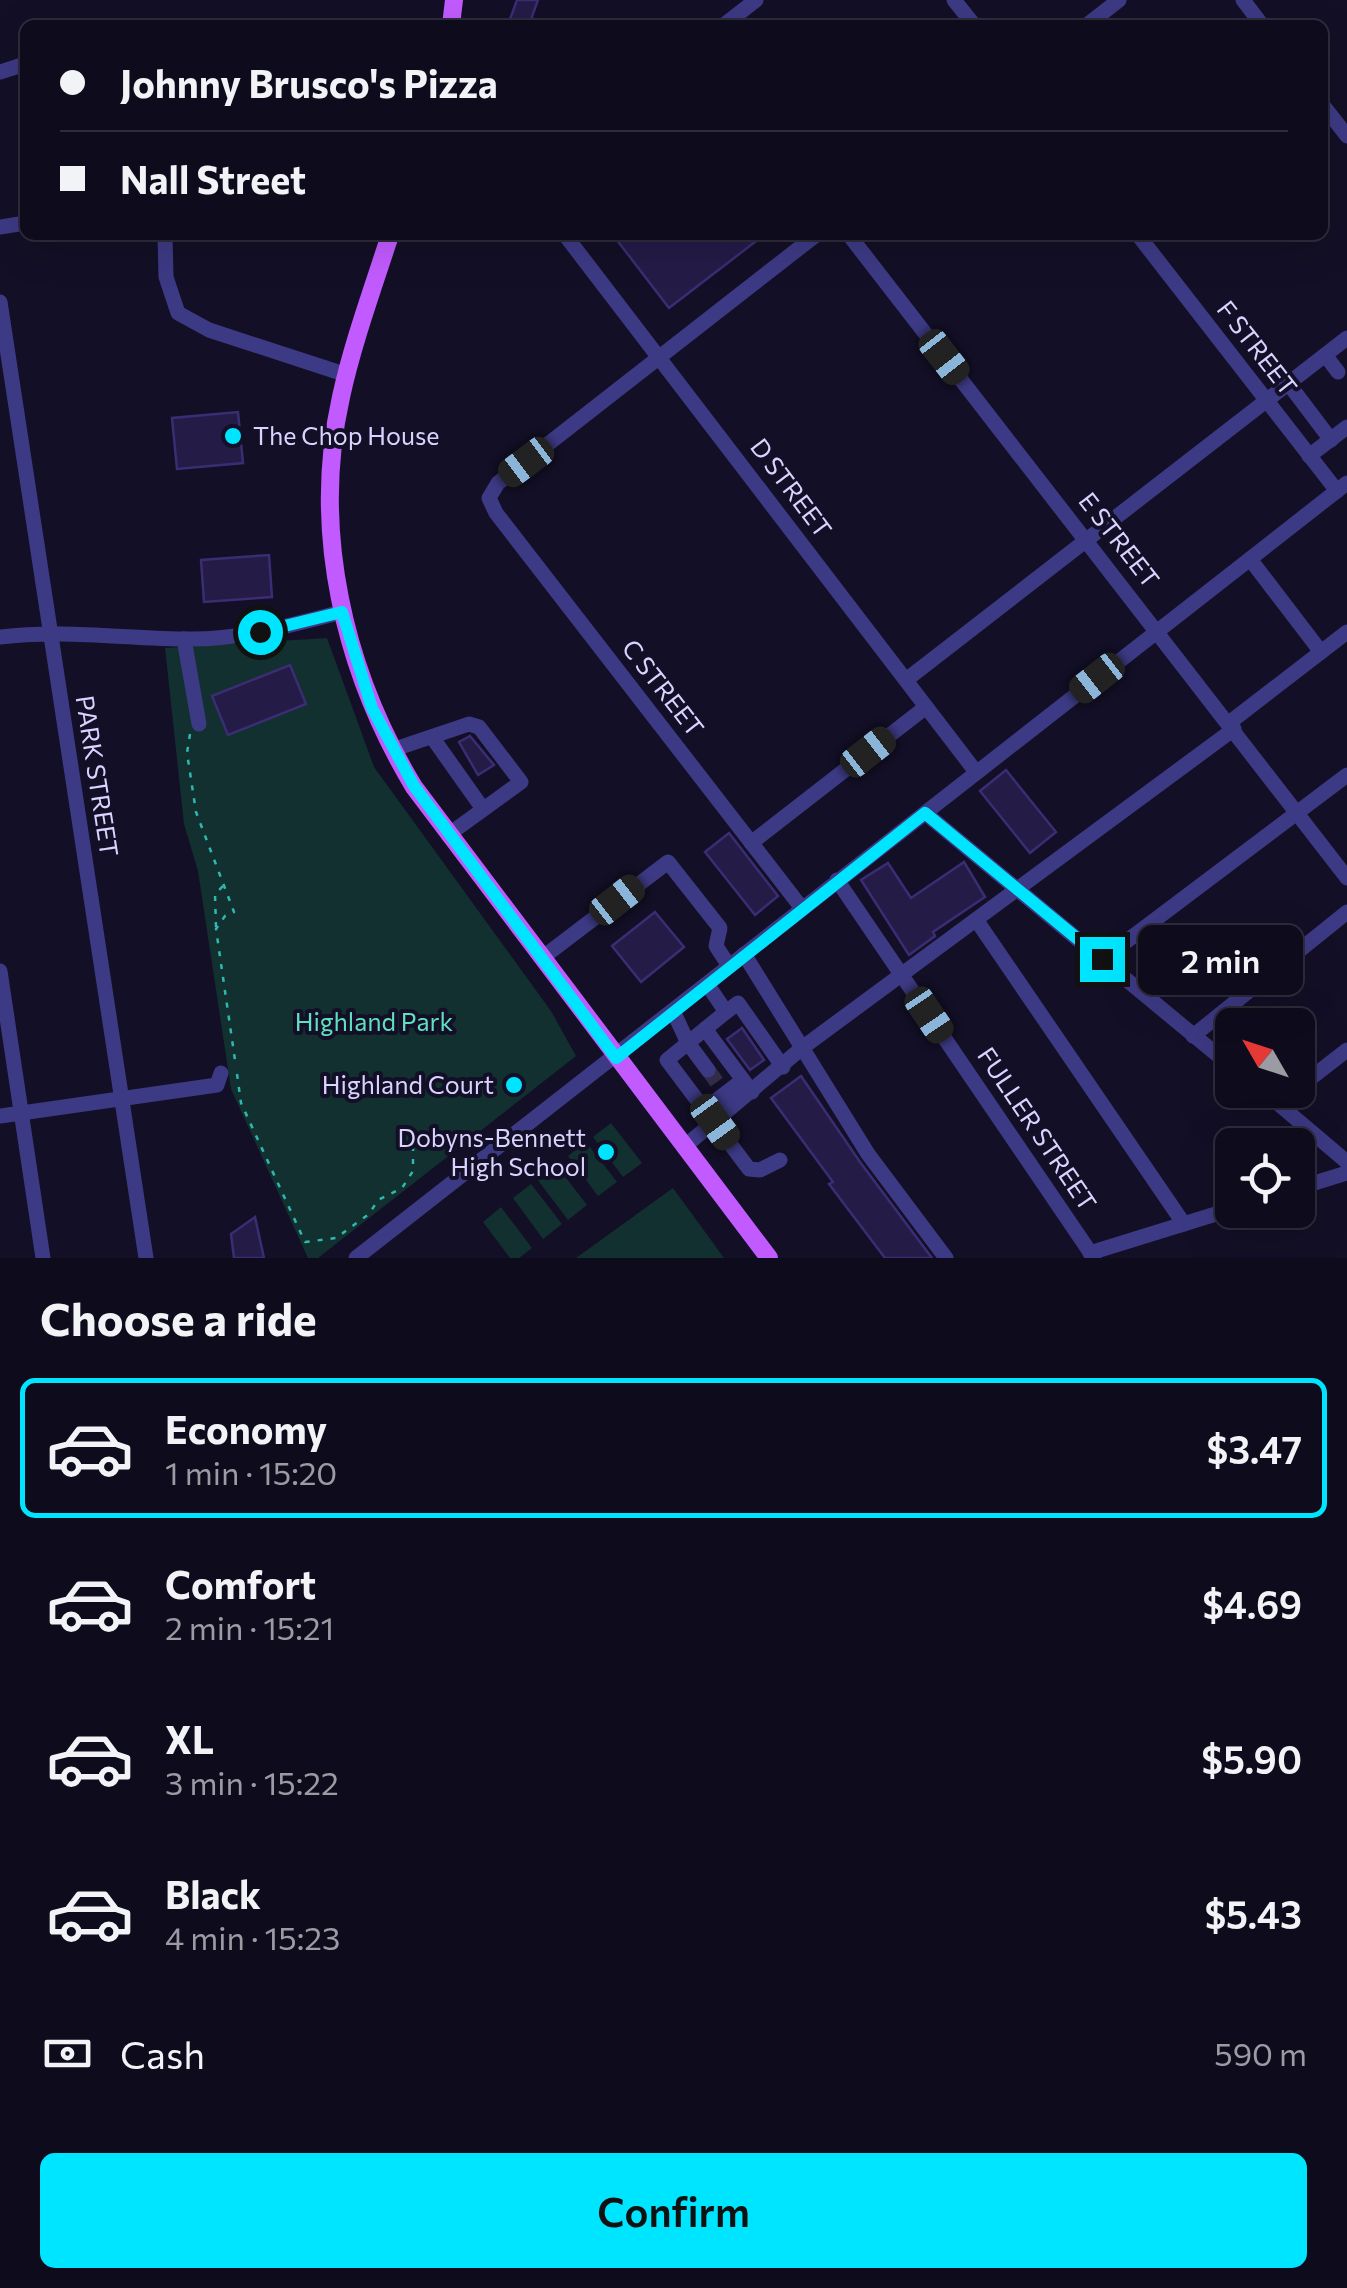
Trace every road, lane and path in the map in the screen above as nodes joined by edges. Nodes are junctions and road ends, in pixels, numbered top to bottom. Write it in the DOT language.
graph roads {
  1 [pos="756,0"];
  2 [pos="954,0"];
  3 [pos="1119,0"];
  4 [pos="1243,0"];
  5 [pos="730,20"];
  6 [pos="970,20"];
  7 [pos="1093,20"];
  8 [pos="1258,20"];
  9 [pos="1328,112"];
  10 [pos="1347,136"];
  11 [pos="165,240"];
  12 [pos="388,240"];
  13 [pos="569,240"];
  14 [pos="810,240"];
  15 [pos="853,240"];
  16 [pos="1142,240"];
  17 [pos="0,302"];
  18 [pos="1347,338"];
  19 [pos="1325,355"];
  20 [pos="661,359"];
  21 [pos="1338,372"];
  22 [pos="346,375"];
  23 [pos="1288,383"];
  24 [pos="1266,400"];
  25 [pos="1347,427"];
  26 [pos="1331,440"];
  27 [pos="1309,456"];
  28 [pos="1342,487"];
  29 [pos="1087,540"];
  30 [pos="1250,558"];
  31 [pos="342,612"];
  32 [pos="1158,630"];
  33 [pos="50,631"];
  34 [pos="1347,632"];
  35 [pos="0,637"];
  36 [pos="184,639"];
  37 [pos="1321,652"];
  38 [pos="906,680"];
  39 [pos="926,706"];
  40 [pos="197,719"];
  41 [pos="1231,726"];
  42 [pos="432,737"];
  43 [pos="392,750"];
  44 [pos="976,772"];
  45 [pos="1347,775"];
  46 [pos="483,810"];
  47 [pos="925,813"];
  48 [pos="1298,813"];
  49 [pos="448,835"];
  50 [pos="751,843"];
  51 [pos="1347,878"];
  52 [pos="837,880"];
  53 [pos="225,884"];
  54 [pos="1018,893"];
  55 [pos="801,907"];
  56 [pos="1347,912"];
  57 [pos="977,921"];
  58 [pos="216,928"];
  59 [pos="744,954"];
  60 [pos="542,958"];
  61 [pos="1102,959"];
  62 [pos="729,966"];
  63 [pos="0,972"];
  64 [pos="903,976"];
  65 [pos="706,984"];
  66 [pos="673,1011"];
  67 [pos="726,1012"];
  68 [pos="705,1029"];
  69 [pos="1193,1036"];
  70 [pos="688,1043"];
  71 [pos="802,1048"];
  72 [pos="1347,1050"];
  73 [pos="1215,1053"];
  74 [pos="616,1058"];
  75 [pos="784,1067"];
  76 [pos="708,1070"];
  77 [pos="221,1073"];
  78 [pos="1315,1074"];
  79 [pos="748,1086"];
  80 [pos="122,1098"];
  81 [pos="1284,1108"];
  82 [pos="710,1112"];
  83 [pos="20,1114"];
  84 [pos="0,1116"];
  85 [pos="413,1147"];
  86 [pos="684,1147"];
  87 [pos="780,1160"];
  88 [pos="1347,1162"];
  89 [pos="1347,1173"];
  90 [pos="1315,1183"];
  91 [pos="1215,1214"];
  92 [pos="1184,1224"];
  93 [pos="1092,1255"];
  94 [pos="44,1258"];
  95 [pos="146,1258"];
  96 [pos="356,1258"];
  97 [pos="769,1258"];
  98 [pos="946,1258"];
  1 -- 5 [label="street"];
  2 -- 6 [label="street"];
  3 -- 7 [label="street"];
  4 -- 8 [label="street"];
  9 -- 10 [label="street"];
  11 -- 22 [label="street"];
  12 -- 22 [label="main road"];
  13 -- 20 [label="street, D STREET"];
  14 -- 20 [label="street"];
  15 -- 29 [label="street, E STREET"];
  16 -- 24 [label="street, F STREET"];
  17 -- 33 [label="street, PARK STREET"];
  18 -- 19 [label="street"];
  19 -- 21 [label="street"];
  19 -- 23 [label="street"];
  20 -- 38 [label="street, D STREET"];
  20 -- 50 [label="street, C STREET"];
  22 -- 31 [label="main road"];
  23 -- 24 [label="street"];
  23 -- 26 [label="street"];
  24 -- 27 [label="street, F STREET"];
  24 -- 29 [label="street"];
  25 -- 26 [label="street"];
  26 -- 27 [label="street"];
  27 -- 28 [label="street, F STREET"];
  28 -- 30 [label="street"];
  29 -- 32 [label="street, E STREET"];
  29 -- 38 [label="street"];
  30 -- 32 [label="street"];
  30 -- 37 [label="street"];
  31 -- 36 [label="street"];
  31 -- 43 [label="main road"];
  32 -- 41 [label="street, E STREET"];
  32 -- 44 [label="street"];
  33 -- 35 [label="street"];
  33 -- 36 [label="street"];
  33 -- 80 [label="street, PARK STREET"];
  34 -- 37 [label="street"];
  36 -- 40 [label="street"];
  37 -- 41 [label="street"];
  38 -- 39 [label="street, D STREET"];
  39 -- 44 [label="street, D STREET"];
  39 -- 50 [label="street"];
  40 -- 53 [label="path"];
  41 -- 48 [label="street, E STREET"];
  41 -- 54 [label="street"];
  42 -- 43 [label="street"];
  42 -- 46 [label="street"];
  42 -- 46 [label="street"];
  43 -- 49 [label="main road"];
  44 -- 47 [label="street"];
  45 -- 48 [label="street"];
  46 -- 49 [label="street"];
  47 -- 52 [label="street"];
  47 -- 54 [label="street"];
  48 -- 51 [label="street, E STREET"];
  48 -- 61 [label="street"];
  49 -- 60 [label="main road"];
  50 -- 55 [label="street, C STREET"];
  52 -- 55 [label="street"];
  52 -- 64 [label="street, FULLER STREET"];
  53 -- 58 [label="path"];
  53 -- 58 [label="path"];
  54 -- 57 [label="street"];
  54 -- 61 [label="street"];
  55 -- 59 [label="street"];
  56 -- 69 [label="street"];
  57 -- 64 [label="street"];
  57 -- 92 [label="street"];
  58 -- 85 [label="path"];
  59 -- 62 [label="street"];
  59 -- 71 [label="street"];
  60 -- 62 [label="street"];
  60 -- 74 [label="main road"];
  61 -- 69 [label="street"];
  62 -- 65 [label="street"];
  63 -- 83 [label="street"];
  64 -- 71 [label="street"];
  64 -- 93 [label="street, FULLER STREET"];
  65 -- 66 [label="street"];
  65 -- 67 [label="street"];
  66 -- 70 [label="street"];
  66 -- 74 [label="street"];
  67 -- 68 [label="street"];
  67 -- 75 [label="street"];
  68 -- 70 [label="street"];
  68 -- 79 [label="street"];
  69 -- 73 [label="street"];
  70 -- 76 [label="street"];
  70 -- 82 [label="street"];
  71 -- 75 [label="street"];
  71 -- 98 [label="street"];
  72 -- 78 [label="street"];
  74 -- 86 [label="main road"];
  74 -- 96 [label="street"];
  75 -- 79 [label="street"];
  77 -- 80 [label="street"];
  79 -- 82 [label="street"];
  79 -- 82 [label="street"];
  80 -- 83 [label="street"];
  80 -- 95 [label="street, PARK STREET"];
  81 -- 88 [label="street"];
  82 -- 86 [label="street"];
  82 -- 87 [label="street"];
  83 -- 84 [label="street"];
  83 -- 94 [label="street"];
  86 -- 97 [label="main road"];
  89 -- 90 [label="street"];
  91 -- 92 [label="street"];
  92 -- 93 [label="street"];
}
